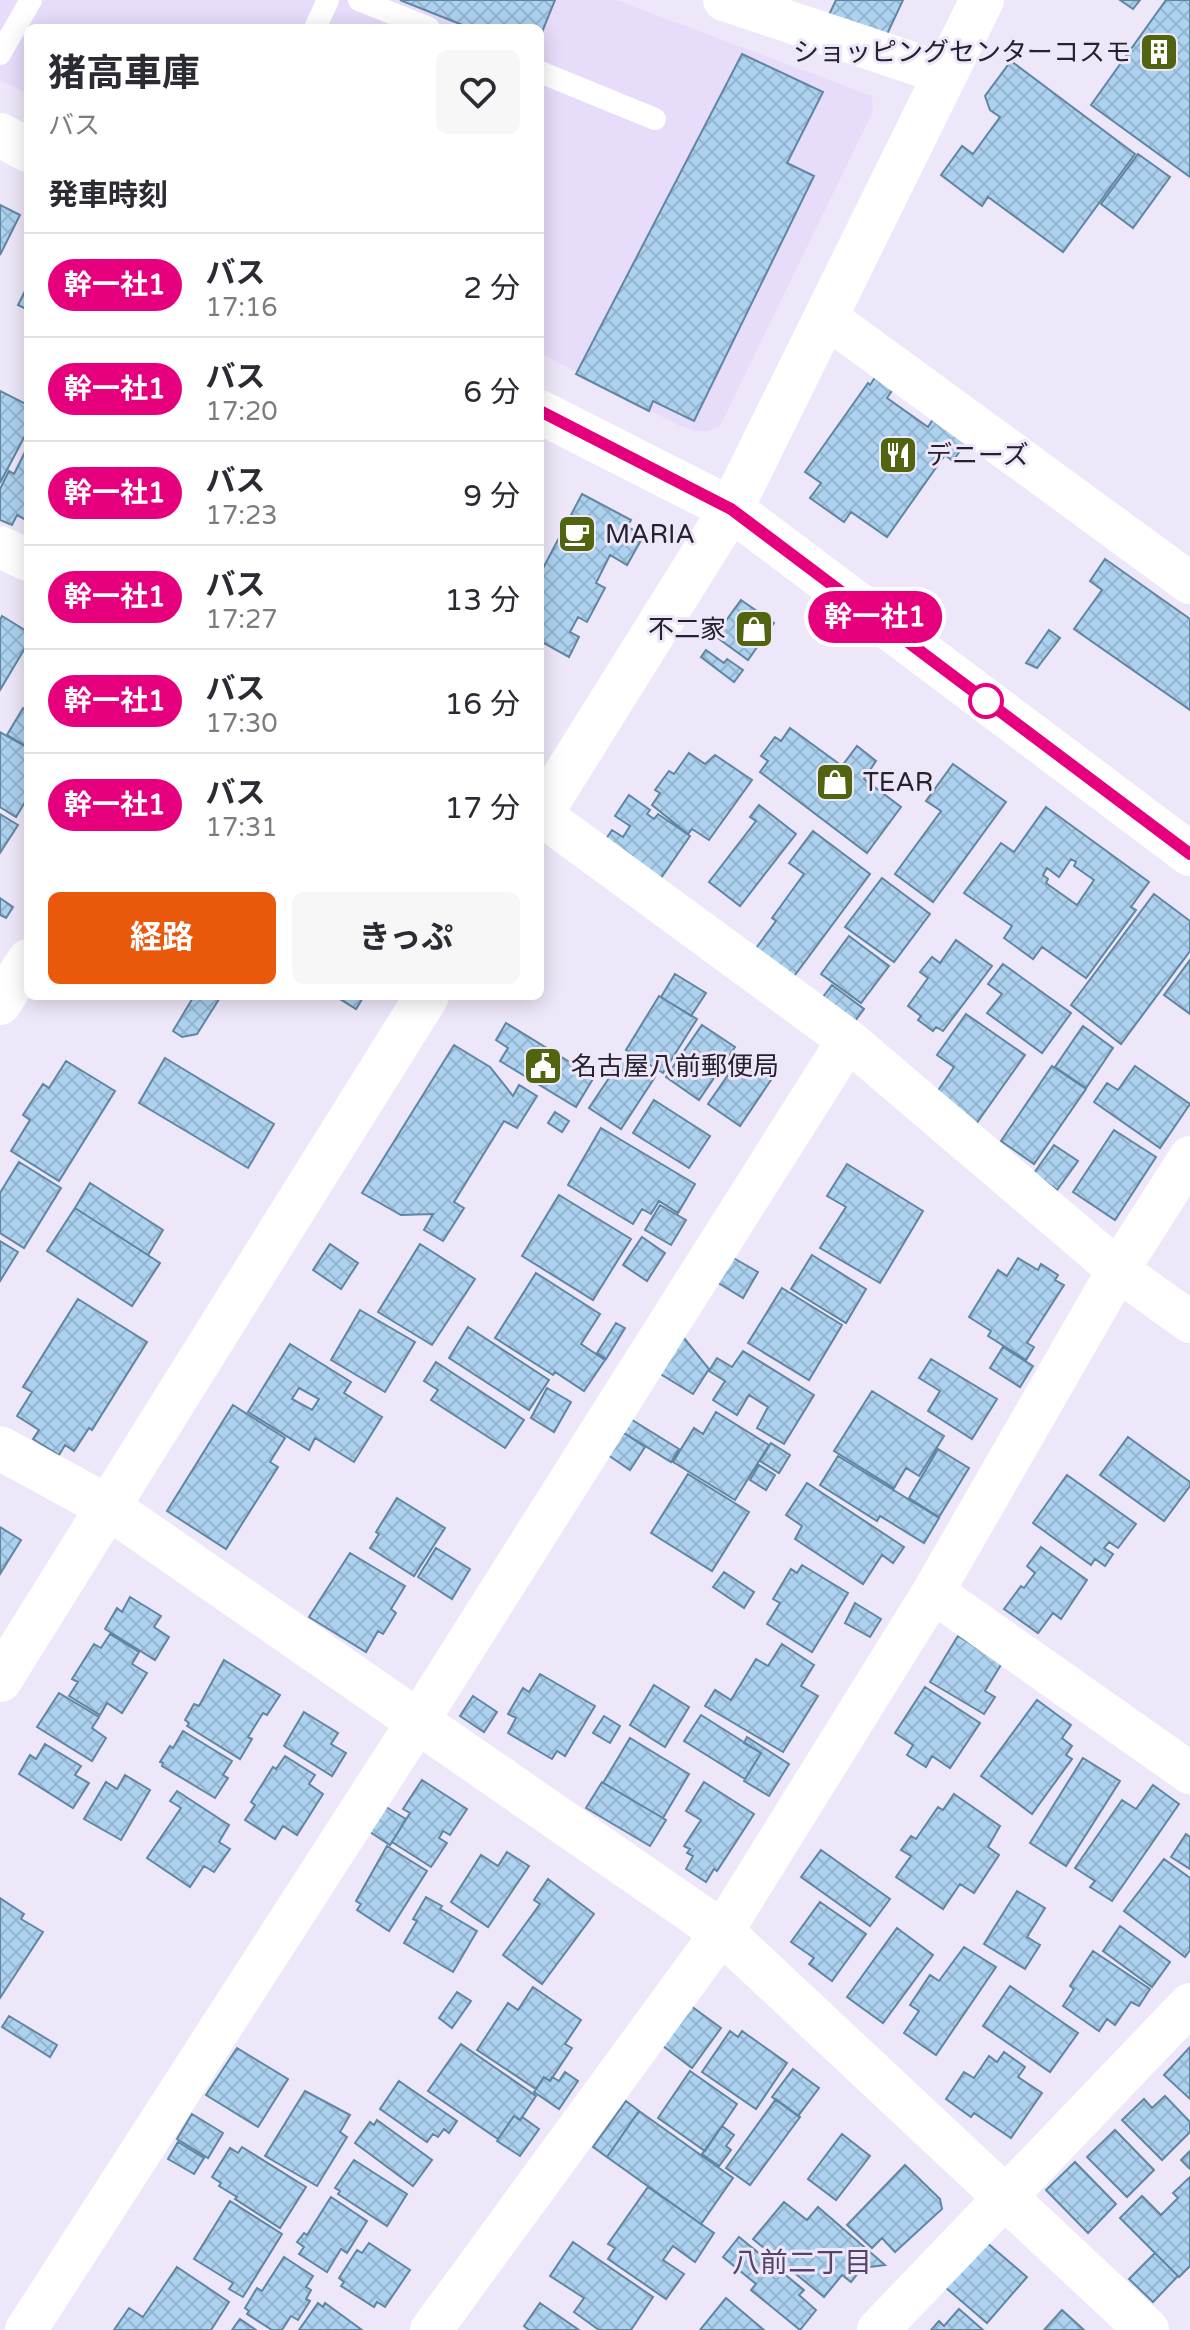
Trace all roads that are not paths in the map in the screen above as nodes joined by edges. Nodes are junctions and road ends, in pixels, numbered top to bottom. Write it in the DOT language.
graph roads {
  1 [pos="31,0"];
  2 [pos="328,0"];
  3 [pos="359,0"];
  4 [pos="724,0"];
  5 [pos="982,0"];
  6 [pos="317,24"];
  7 [pos="419,24"];
  8 [pos="0,54"];
  9 [pos="544,74"];
  10 [pos="945,74"];
  11 [pos="655,119"];
  12 [pos="0,135"];
  13 [pos="24,148"];
  14 [pos="826,317"];
  15 [pos="544,414"];
  16 [pos="731,509"];
  17 [pos="0,547"];
  18 [pos="24,558"];
  19 [pos="1190,583"];
  20 [pos="544,808"];
  21 [pos="544,817"];
  22 [pos="1190,854"];
  23 [pos="24,966"];
  24 [pos="425,1000"];
  25 [pos="0,1004"];
  26 [pos="848,1040"];
  27 [pos="1190,1157"];
  28 [pos="1118,1270"];
  29 [pos="1190,1322"];
  30 [pos="0,1448"];
  31 [pos="108,1507"];
  32 [pos="933,1592"];
  33 [pos="0,1680"];
  34 [pos="418,1721"];
  35 [pos="1190,1773"];
  36 [pos="722,1932"];
  37 [pos="1190,2004"];
  38 [pos="1005,2197"];
  39 [pos="0,2318"];
  40 [pos="19,2330"];
  41 [pos="26,2330"];
  42 [pos="431,2330"];
  43 [pos="878,2330"];
  44 [pos="1147,2330"];
  1 -- 8 [label="lane"];
  2 -- 6 [label="lane"];
  3 -- 7 [label="lane"];
  4 -- 10 [label="street"];
  5 -- 10 [label="street"];
  9 -- 11 [label="lane"];
  10 -- 14 [label="street"];
  12 -- 13 [label="street"];
  14 -- 16 [label="street"];
  14 -- 19 [label="street"];
  15 -- 16 [label="street"];
  16 -- 20 [label="street"];
  16 -- 22 [label="street"];
  17 -- 18 [label="street"];
  21 -- 26 [label="street"];
  23 -- 25 [label="street"];
  24 -- 31 [label="street"];
  26 -- 28 [label="street"];
  26 -- 34 [label="street"];
  27 -- 28 [label="street"];
  28 -- 29 [label="street"];
  28 -- 32 [label="street"];
  30 -- 31 [label="street"];
  31 -- 33 [label="street"];
  31 -- 34 [label="street"];
  32 -- 35 [label="street"];
  32 -- 36 [label="street"];
  34 -- 36 [label="street"];
  34 -- 41 [label="street"];
  36 -- 38 [label="street"];
  36 -- 42 [label="street"];
  37 -- 38 [label="street"];
  38 -- 43 [label="street"];
  38 -- 44 [label="street"];
  39 -- 40 [label="street"];
}
